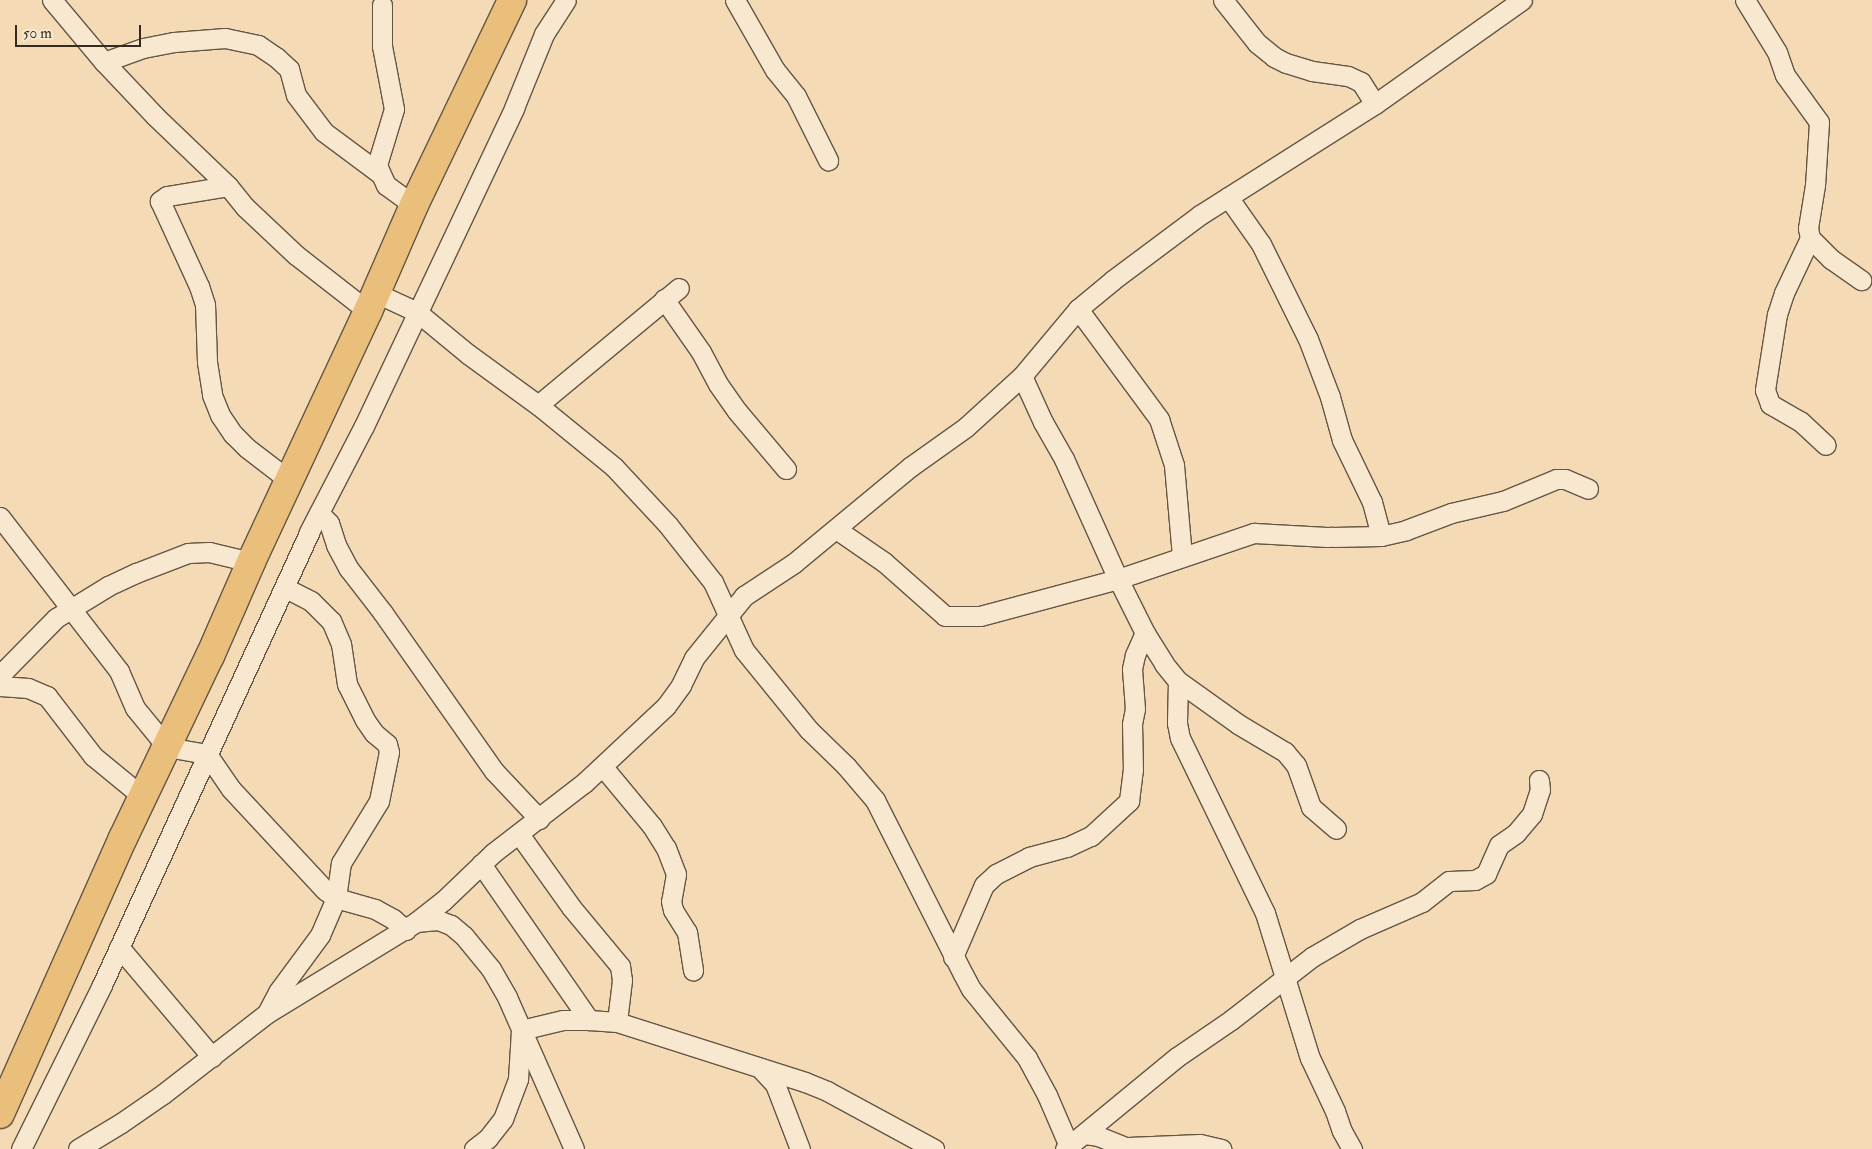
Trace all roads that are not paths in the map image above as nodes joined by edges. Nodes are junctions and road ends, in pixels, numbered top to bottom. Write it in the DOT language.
graph roads {
  1 [pos="52,0"];
  2 [pos="512,0"];
  3 [pos="566,0"];
  4 [pos="735,0"];
  5 [pos="1222,0"];
  6 [pos="1522,0"];
  7 [pos="1745,0"];
  8 [pos="382,5"];
  9 [pos="104,62"];
  10 [pos="1375,104"];
  11 [pos="828,160"];
  12 [pos="379,173"];
  13 [pos="228,186"];
  14 [pos="1228,197"];
  15 [pos="414,204"];
  16 [pos="1810,238"];
  17 [pos="1861,280"];
  18 [pos="372,302"];
  19 [pos="1078,309"];
  20 [pos="418,312"];
  21 [pos="1022,376"];
  22 [pos="538,405"];
  23 [pos="1826,445"];
  24 [pos="786,469"];
  25 [pos="290,481"];
  26 [pos="1588,489"];
  27 [pos="319,514"];
  28 [pos="0,517"];
  29 [pos="836,529"];
  30 [pos="1381,536"];
  31 [pos="1182,557"];
  32 [pos="251,562"];
  33 [pos="1118,579"];
  34 [pos="284,587"];
  35 [pos="72,608"];
  36 [pos="727,614"];
  37 [pos="1145,633"];
  38 [pos="0,675"];
  39 [pos="1178,681"];
  40 [pos="0,686"];
  41 [pos="167,747"];
  42 [pos="207,754"];
  43 [pos="603,767"];
  44 [pos="1539,780"];
  45 [pos="143,796"];
  46 [pos="539,819"];
  47 [pos="1336,829"];
  48 [pos="518,834"];
  49 [pos="481,864"];
  50 [pos="336,898"];
  51 [pos="411,926"];
  52 [pos="119,947"];
  53 [pos="953,957"];
  54 [pos="693,971"];
  55 [pos="1285,977"];
  56 [pos="266,1014"];
  57 [pos="590,1020"];
  58 [pos="617,1022"];
  59 [pos="521,1030"];
  60 [pos="212,1057"];
  61 [pos="759,1067"];
  62 [pos="0,1114"];
  63 [pos="1084,1134"];
  64 [pos="1067,1148"];
  65 [pos="1130,1148"];
  66 [pos="22,1149"];
  67 [pos="78,1149"];
  68 [pos="474,1149"];
  69 [pos="574,1149"];
  70 [pos="800,1149"];
  71 [pos="934,1149"];
  72 [pos="1221,1149"];
  73 [pos="1352,1149"];
  1 -- 9 [label="street"];
  2 -- 15 [label="highway"];
  3 -- 20 [label="street"];
  4 -- 11 [label="street"];
  5 -- 10 [label="street"];
  6 -- 10 [label="street"];
  7 -- 16 [label="street"];
  8 -- 12 [label="street"];
  9 -- 12 [label="street"];
  9 -- 13 [label="street"];
  10 -- 14 [label="street"];
  12 -- 15 [label="street"];
  13 -- 18 [label="street"];
  13 -- 25 [label="street"];
  14 -- 19 [label="street"];
  14 -- 30 [label="street"];
  15 -- 18 [label="highway"];
  16 -- 17 [label="street"];
  16 -- 23 [label="street"];
  18 -- 20 [label="street"];
  18 -- 25 [label="highway"];
  19 -- 21 [label="street"];
  19 -- 31 [label="street"];
  20 -- 22 [label="street"];
  20 -- 27 [label="street"];
  21 -- 29 [label="street"];
  21 -- 33 [label="street"];
  22 -- 24 [label="street"];
  22 -- 36 [label="street"];
  25 -- 32 [label="highway"];
  26 -- 30 [label="street"];
  27 -- 34 [label="street"];
  27 -- 46 [label="street"];
  28 -- 35 [label="street"];
  29 -- 33 [label="street"];
  29 -- 36 [label="street"];
  30 -- 31 [label="street"];
  31 -- 33 [label="street"];
  32 -- 35 [label="street"];
  32 -- 41 [label="highway"];
  33 -- 37 [label="street"];
  34 -- 42 [label="street"];
  34 -- 50 [label="street"];
  35 -- 38 [label="street"];
  35 -- 41 [label="street"];
  36 -- 43 [label="street"];
  36 -- 53 [label="street"];
  37 -- 39 [label="street"];
  37 -- 53 [label="street"];
  39 -- 47 [label="street"];
  39 -- 55 [label="street"];
  40 -- 45 [label="street"];
  41 -- 42 [label="street"];
  41 -- 45 [label="highway"];
  42 -- 50 [label="street"];
  42 -- 52 [label="street"];
  43 -- 46 [label="street"];
  43 -- 54 [label="street"];
  44 -- 55 [label="street"];
  45 -- 62 [label="highway"];
  46 -- 48 [label="street"];
  48 -- 49 [label="street"];
  48 -- 58 [label="street"];
  49 -- 51 [label="street"];
  49 -- 57 [label="street"];
  50 -- 51 [label="street"];
  50 -- 56 [label="street"];
  51 -- 56 [label="street"];
  51 -- 59 [label="street"];
  52 -- 60 [label="street"];
  52 -- 66 [label="street"];
  53 -- 64 [label="street"];
  55 -- 63 [label="street"];
  55 -- 73 [label="street"];
  56 -- 60 [label="street"];
  57 -- 58 [label="street"];
  57 -- 59 [label="street"];
  58 -- 61 [label="street"];
  59 -- 68 [label="street"];
  59 -- 69 [label="street"];
  60 -- 67 [label="street"];
  61 -- 70 [label="street"];
  61 -- 71 [label="street"];
  63 -- 64 [label="street"];
  63 -- 65 [label="street"];
  65 -- 72 [label="street"];
}
